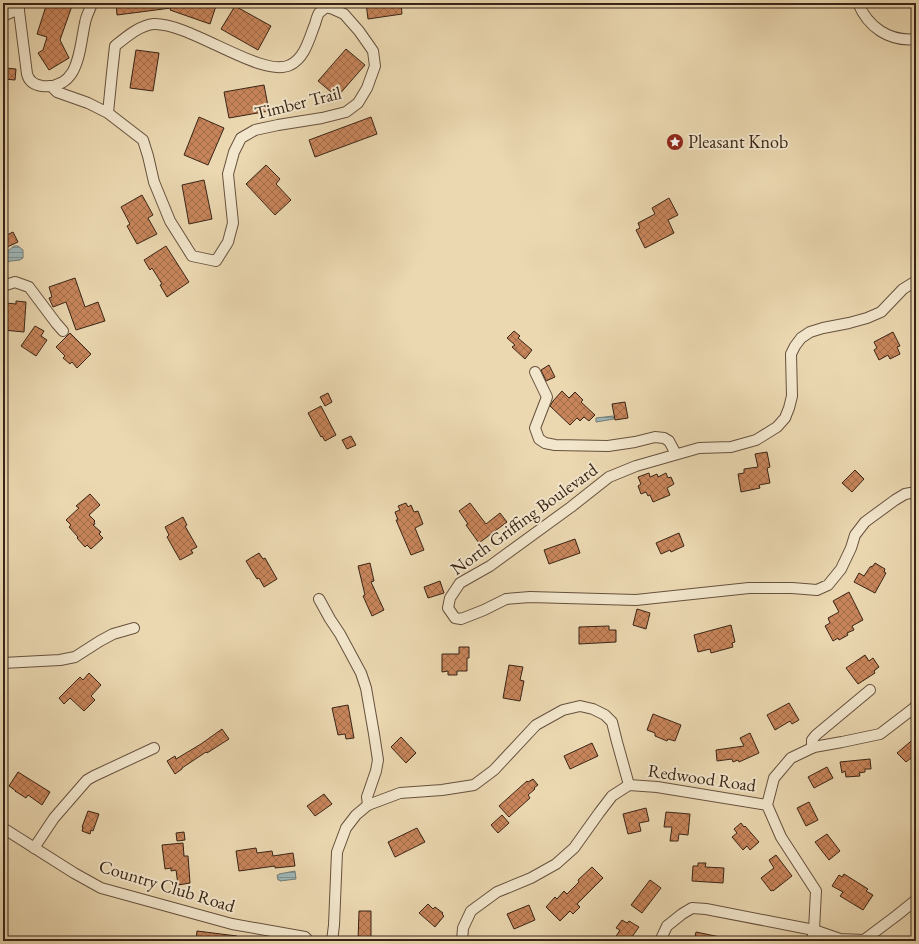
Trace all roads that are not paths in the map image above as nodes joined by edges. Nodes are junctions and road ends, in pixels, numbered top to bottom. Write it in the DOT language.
graph roads {
  1 [pos="92,3"];
  2 [pos="858,3"];
  3 [pos="18,6"];
  4 [pos="3,16"];
  5 [pos="916,39"];
  6 [pos="51,86"];
  7 [pos="108,113"];
  8 [pos="916,281"];
  9 [pos="3,286"];
  10 [pos="63,331"];
  11 [pos="535,372"];
  12 [pos="676,454"];
  13 [pos="916,492"];
  14 [pos="319,599"];
  15 [pos="134,628"];
  16 [pos="3,663"];
  17 [pos="870,690"];
  18 [pos="916,705"];
  19 [pos="154,748"];
  20 [pos="812,748"];
  21 [pos="629,785"];
  22 [pos="368,805"];
  23 [pos="767,805"];
  24 [pos="3,828"];
  25 [pos="34,848"];
  26 [pos="916,900"];
  27 [pos="814,930"];
  28 [pos="840,940"];
  29 [pos="309,941"];
  30 [pos="332,941"];
  31 [pos="462,941"];
  32 [pos="660,941"];
  33 [pos="812,941"];
  1 -- 6 [label="street"];
  2 -- 5 [label="street"];
  3 -- 4 [label="street"];
  3 -- 6 [label="street, Timber Trail"];
  6 -- 7 [label="street, Timber Trail"];
  7 -- 7 [label="street, Timber Trail"];
  8 -- 12 [label="street, North Griffing Boulevard"];
  9 -- 10 [label="street"];
  11 -- 12 [label="street"];
  12 -- 13 [label="street, North Griffing Boulevard"];
  14 -- 22 [label="street"];
  15 -- 16 [label="street"];
  17 -- 20 [label="street"];
  18 -- 20 [label="street"];
  19 -- 25 [label="street"];
  20 -- 23 [label="street"];
  21 -- 22 [label="street"];
  21 -- 23 [label="street, Redwood Road"];
  21 -- 31 [label="street, Redwood Road"];
  22 -- 30 [label="street"];
  23 -- 27 [label="street"];
  24 -- 25 [label="street, Country Club Road"];
  25 -- 29 [label="street, Country Club Road"];
  26 -- 28 [label="street"];
  27 -- 28 [label="street"];
  27 -- 32 [label="street"];
  27 -- 33 [label="street"];
}
